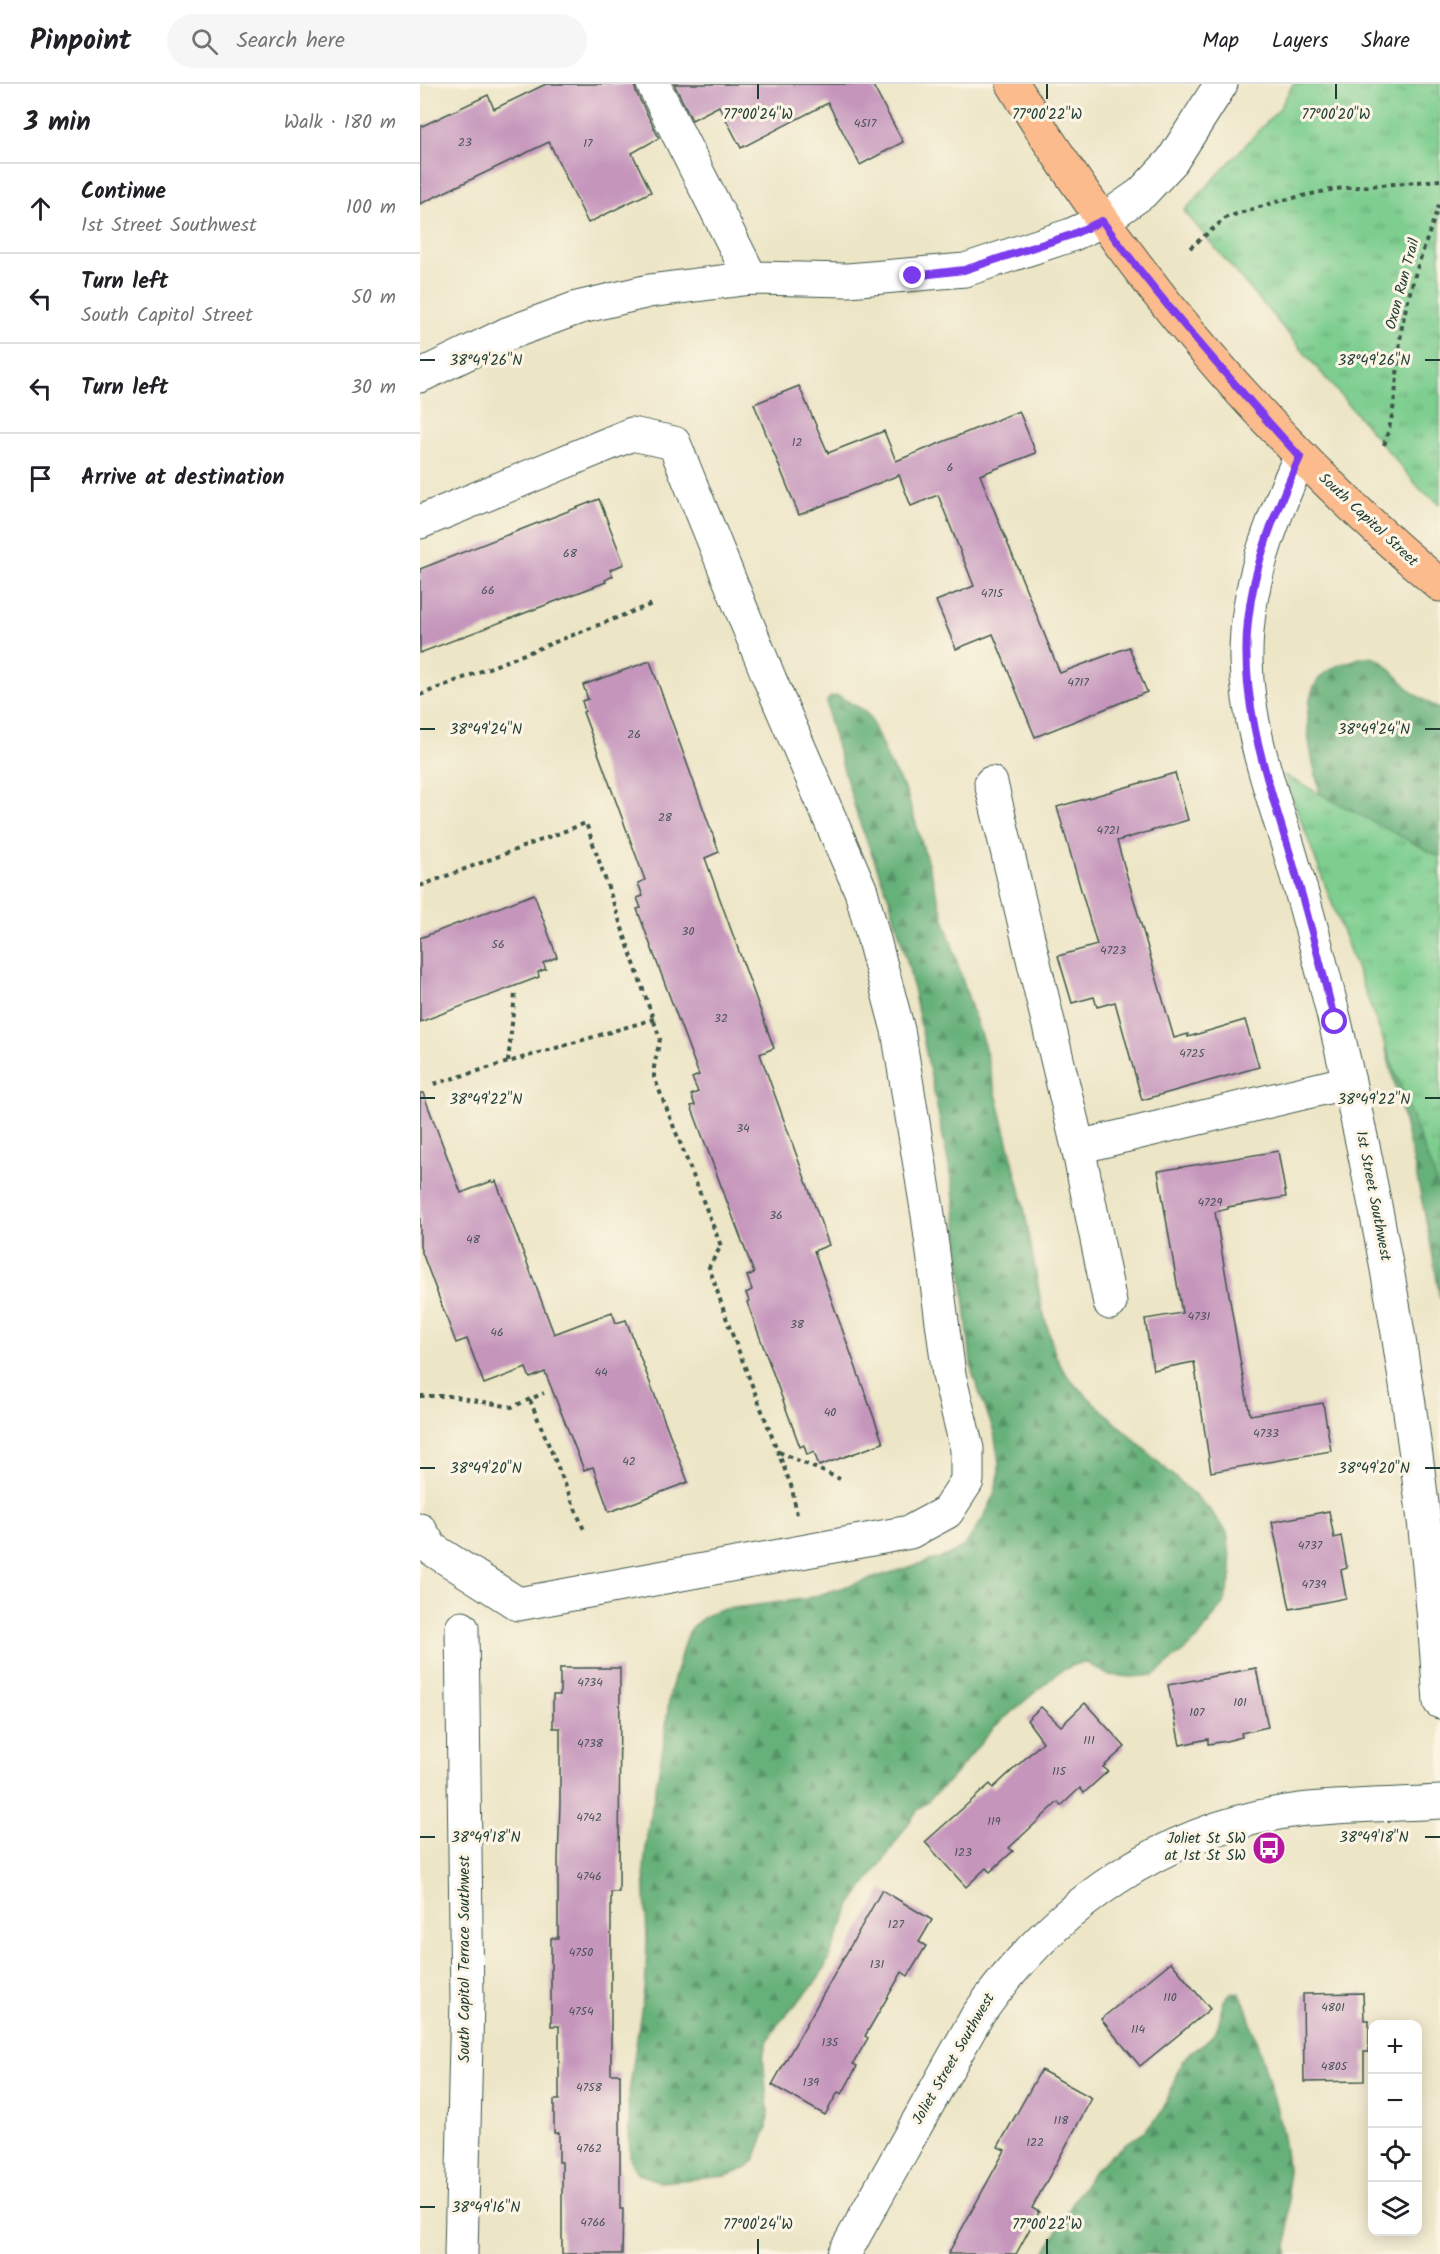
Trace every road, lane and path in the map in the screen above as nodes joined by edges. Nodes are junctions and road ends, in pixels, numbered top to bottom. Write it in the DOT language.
graph roads {
  1 [pos="653,84"];
  2 [pos="1012,84"];
  3 [pos="1221,84"];
  4 [pos="1440,180"];
  5 [pos="1440,202"];
  6 [pos="1102,221"];
  7 [pos="1190,248"];
  8 [pos="751,278"];
  9 [pos="420,376"];
  10 [pos="1384,445"];
  11 [pos="1300,457"];
  12 [pos="420,522"];
  13 [pos="1440,585"];
  14 [pos="652,604"];
  15 [pos="420,695"];
  16 [pos="991,783"];
  17 [pos="420,886"];
  18 [pos="515,994"];
  19 [pos="654,1019"];
  20 [pos="508,1062"];
  21 [pos="1349,1082"];
  22 [pos="434,1084"];
  23 [pos="1078,1148"];
  24 [pos="1110,1303"];
  25 [pos="544,1394"];
  26 [pos="420,1396"];
  27 [pos="530,1400"];
  28 [pos="778,1452"];
  29 [pos="840,1479"];
  30 [pos="584,1530"];
  31 [pos="426,1539"];
  32 [pos="803,1551"];
  33 [pos="462,1628"];
  34 [pos="1440,1702"];
  35 [pos="1440,1802"];
  36 [pos="461,2254"];
  37 [pos="844,2254"];
  1 -- 8 [label="street"];
  2 -- 6 [label="main road, South Capitol Street"];
  3 -- 6 [label="street"];
  4 -- 7 [label="path"];
  5 -- 10 [label="path, Oxon Run Trail"];
  6 -- 8 [label="street"];
  6 -- 11 [label="main road, South Capitol Street"];
  8 -- 9 [label="street"];
  11 -- 13 [label="main road, South Capitol Street"];
  11 -- 21 [label="street, 1st Street Southwest"];
  12 -- 32 [label="street"];
  14 -- 15 [label="path"];
  16 -- 23 [label="street"];
  17 -- 19 [label="path"];
  18 -- 20 [label="path"];
  19 -- 20 [label="path"];
  19 -- 28 [label="path"];
  20 -- 22 [label="path"];
  21 -- 23 [label="street"];
  21 -- 34 [label="street, 1st Street Southwest"];
  23 -- 24 [label="street"];
  25 -- 27 [label="path"];
  26 -- 27 [label="path"];
  27 -- 30 [label="path"];
  28 -- 29 [label="path"];
  28 -- 32 [label="path"];
  31 -- 32 [label="street"];
  33 -- 36 [label="street, South Capitol Terrace Southwest"];
  35 -- 37 [label="street, Joliet Street Southwest"];
}
